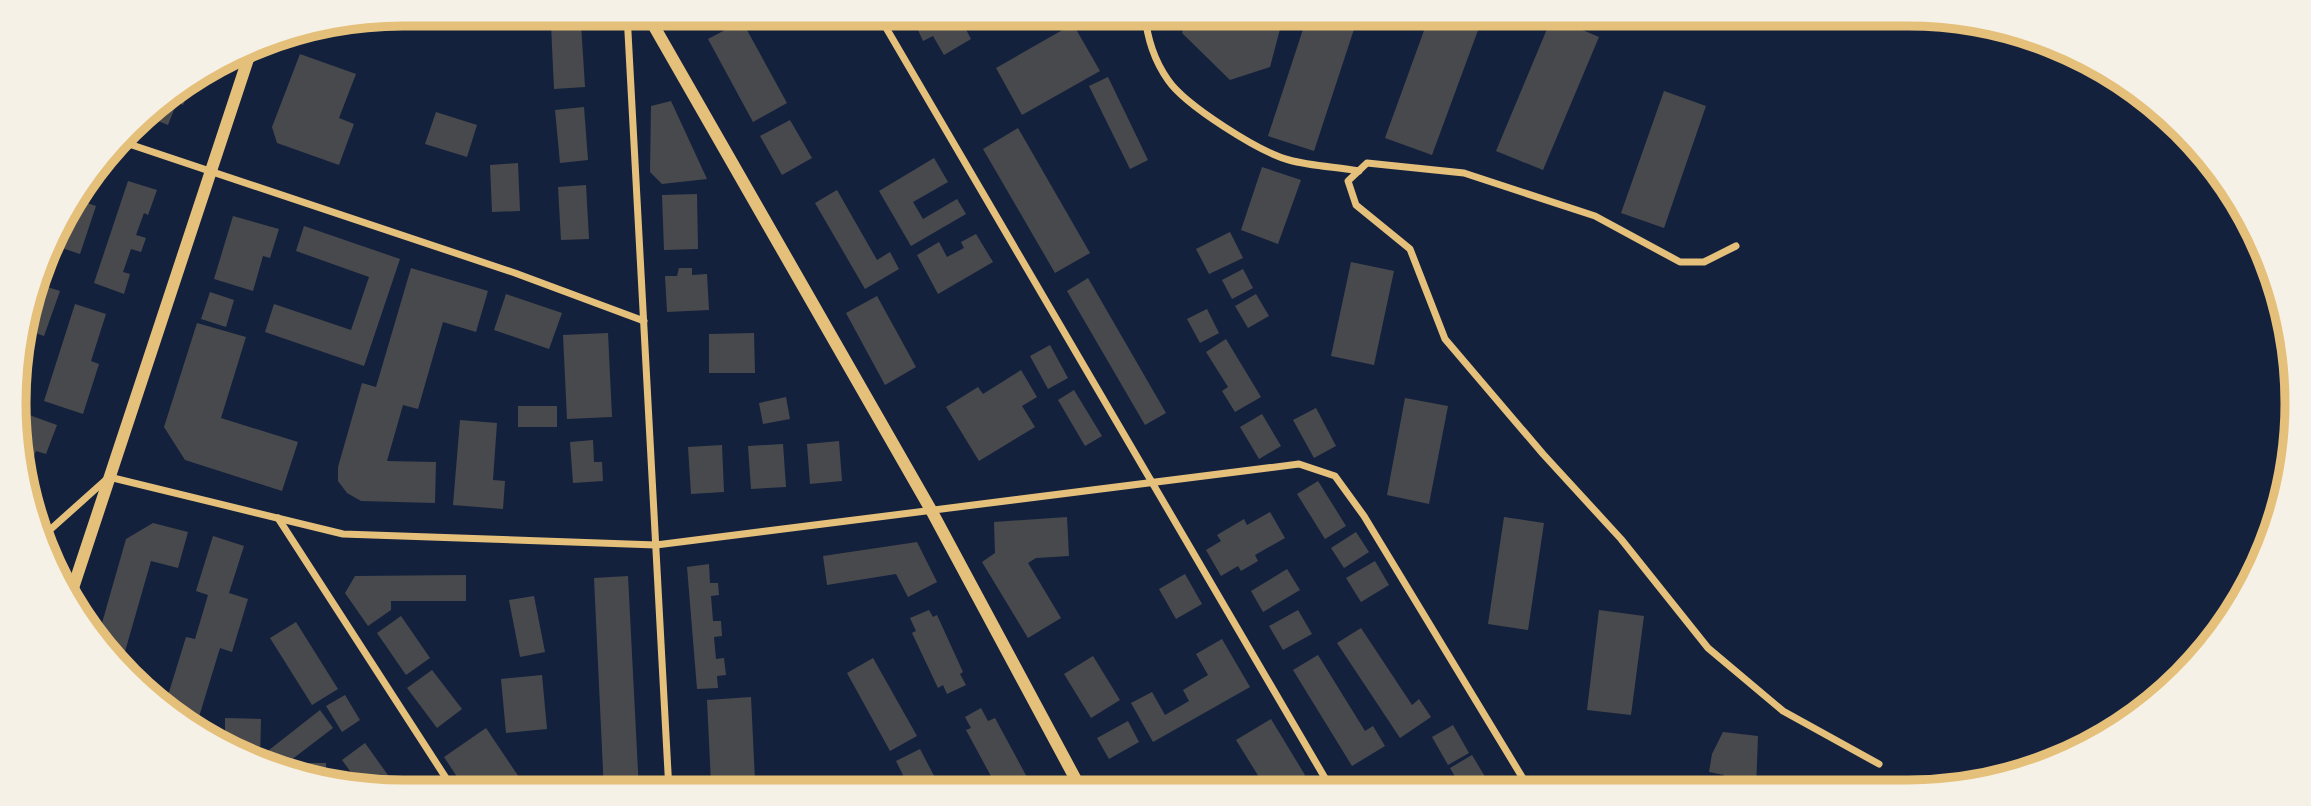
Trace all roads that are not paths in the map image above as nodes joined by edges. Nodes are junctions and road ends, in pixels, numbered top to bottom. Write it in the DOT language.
graph roads {
  1 [pos="628,26"];
  2 [pos="654,26"];
  3 [pos="885,26"];
  4 [pos="1146,26"];
  5 [pos="248,60"];
  6 [pos="130,144"];
  7 [pos="211,171"];
  8 [pos="1359,171"];
  9 [pos="1736,246"];
  10 [pos="644,321"];
  11 [pos="109,477"];
  12 [pos="1153,482"];
  13 [pos="931,510"];
  14 [pos="278,518"];
  15 [pos="49,531"];
  16 [pos="656,545"];
  17 [pos="72,582"];
  18 [pos="1879,764"];
  19 [pos="447,780"];
  20 [pos="668,780"];
  21 [pos="1077,780"];
  22 [pos="1326,780"];
  23 [pos="1524,780"];
  1 -- 10 [label="street"];
  2 -- 13 [label="street"];
  3 -- 12 [label="street"];
  4 -- 8 [label="street"];
  5 -- 7 [label="street"];
  6 -- 7 [label="street"];
  7 -- 10 [label="street"];
  7 -- 11 [label="street"];
  8 -- 9 [label="street"];
  8 -- 18 [label="street"];
  10 -- 16 [label="street"];
  11 -- 14 [label="street"];
  11 -- 15 [label="street"];
  11 -- 17 [label="street"];
  12 -- 13 [label="street"];
  12 -- 22 [label="street"];
  12 -- 23 [label="street"];
  13 -- 16 [label="street"];
  13 -- 21 [label="street"];
  14 -- 16 [label="street"];
  14 -- 19 [label="street"];
  16 -- 20 [label="street"];
}
